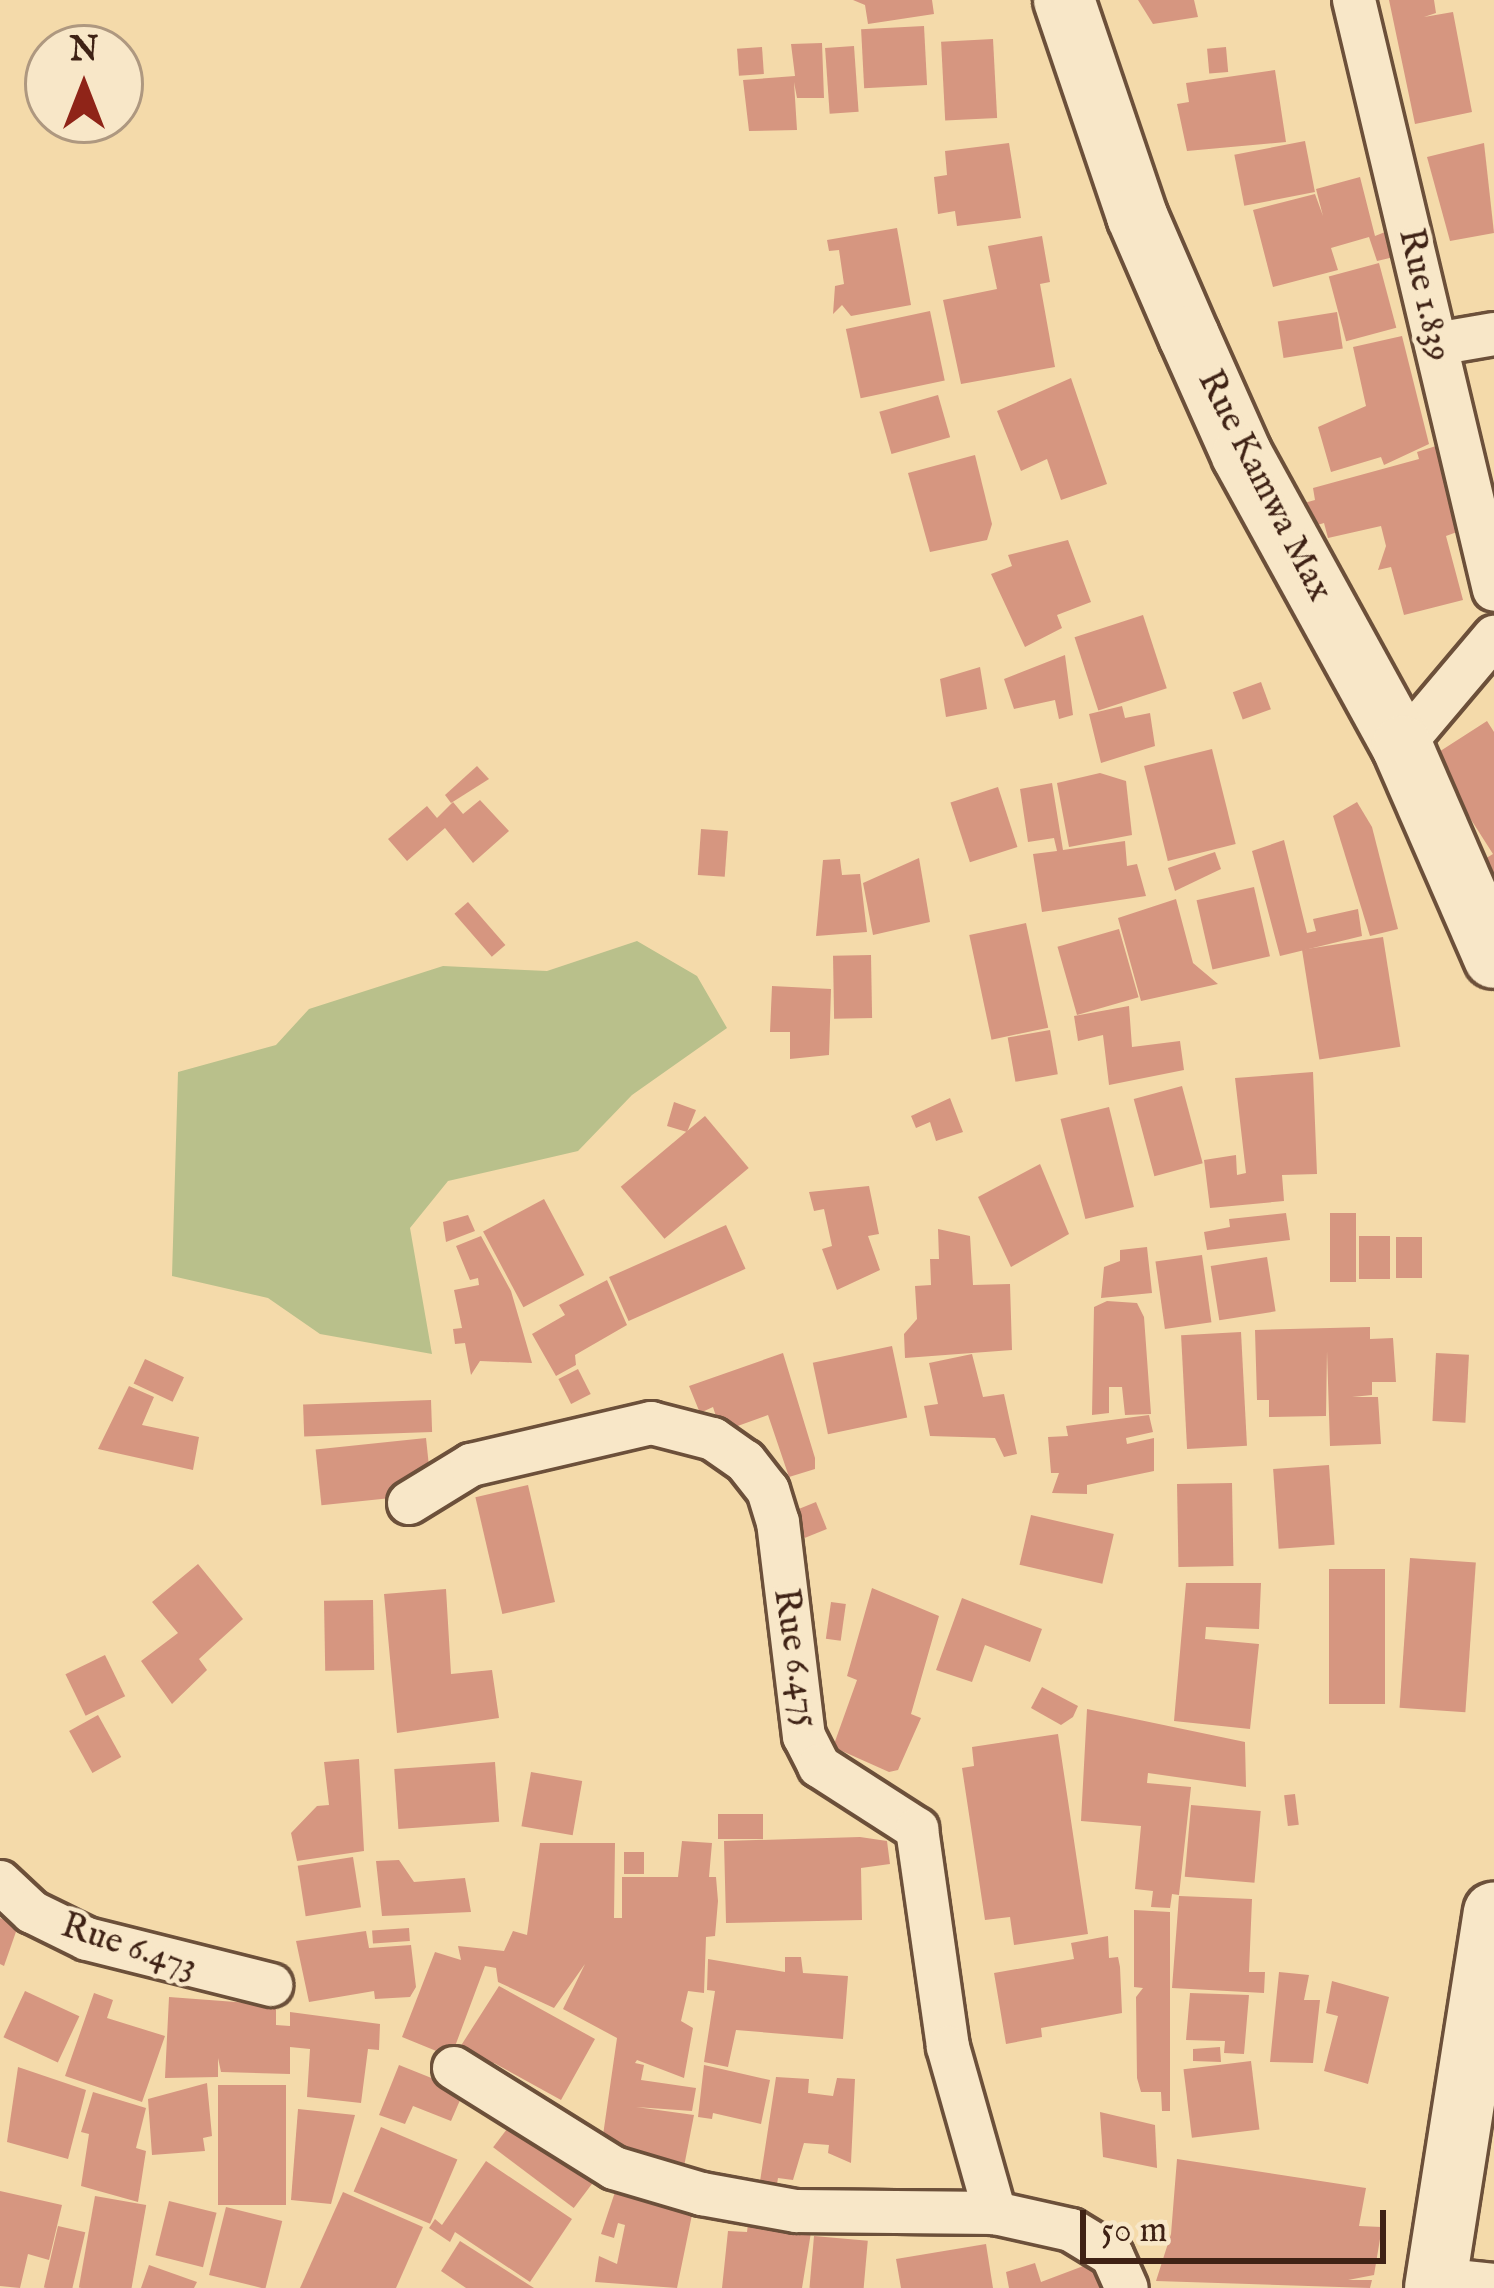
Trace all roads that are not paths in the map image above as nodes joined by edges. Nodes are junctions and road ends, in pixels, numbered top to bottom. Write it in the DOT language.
graph roads {
  1 [pos="1064,0"];
  2 [pos="1354,0"];
  3 [pos="1494,334"];
  4 [pos="1436,344"];
  5 [pos="1494,590"];
  6 [pos="1494,637"];
  7 [pos="1402,746"];
  8 [pos="1494,958"];
  9 [pos="409,1503"];
  10 [pos="0,1882"];
  11 [pos="1494,1913"];
  12 [pos="271,1985"];
  13 [pos="454,2068"];
  14 [pos="995,2213"];
  15 [pos="1455,2284"];
  16 [pos="1127,2288"];
  1 -- 7 [label="main road, Rue Kamwa Max"];
  2 -- 4 [label="street, Rue 1.839"];
  3 -- 4 [label="street"];
  4 -- 5 [label="street, Rue 1.839"];
  6 -- 7 [label="street"];
  7 -- 8 [label="main road, Rue Kamwa Max"];
  9 -- 14 [label="street, Rue 6.475"];
  10 -- 12 [label="street, Rue 6.473"];
  11 -- 15 [label="main road"];
  13 -- 14 [label="street"];
  14 -- 16 [label="street"];
}
